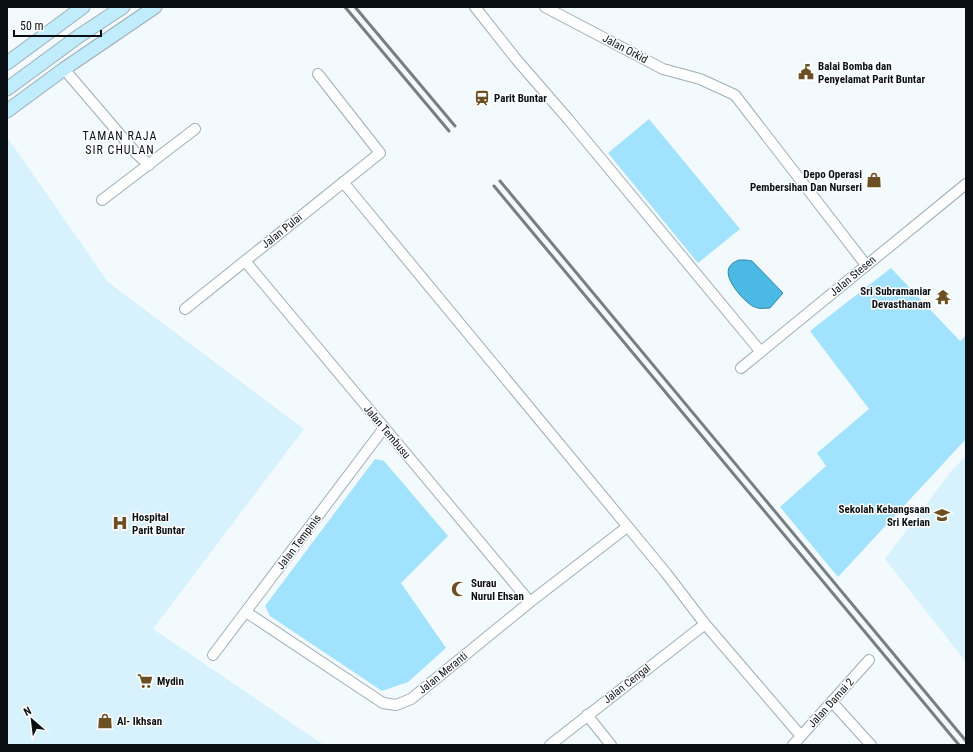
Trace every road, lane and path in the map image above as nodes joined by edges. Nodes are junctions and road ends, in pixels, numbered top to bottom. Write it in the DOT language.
graph roads {
  1 [pos="83,7"];
  2 [pos="112,7"];
  3 [pos="123,7"];
  4 [pos="155,7"];
  5 [pos="475,7"];
  6 [pos="545,7"];
  7 [pos="79,36"];
  8 [pos="7,63"];
  9 [pos="64,70"];
  10 [pos="318,74"];
  11 [pos="7,89"];
  12 [pos="7,112"];
  13 [pos="195,129"];
  14 [pos="149,165"];
  15 [pos="343,182"];
  16 [pos="966,184"];
  17 [pos="102,200"];
  18 [pos="244,261"];
  19 [pos="866,265"];
  20 [pos="185,309"];
  21 [pos="761,352"];
  22 [pos="741,368"];
  23 [pos="384,428"];
  24 [pos="627,527"];
  25 [pos="530,602"];
  26 [pos="246,612"];
  27 [pos="705,624"];
  28 [pos="213,655"];
  29 [pos="869,660"];
  30 [pos="832,702"];
  31 [pos="588,715"];
  32 [pos="801,736"];
  33 [pos="550,745"];
  34 [pos="611,745"];
  35 [pos="793,745"];
  36 [pos="871,745"];
  1 -- 8 [label="street"];
  2 -- 7 [label="street"];
  3 -- 7 [label="street"];
  4 -- 9 [label="street"];
  5 -- 21 [label="street"];
  6 -- 19 [label="street, Jalan Orkid"];
  7 -- 11 [label="street"];
  9 -- 12 [label="street"];
  9 -- 14 [label="street"];
  10 -- 15 [label="street, Jalan Pulai"];
  13 -- 14 [label="street"];
  14 -- 17 [label="street"];
  15 -- 18 [label="street, Jalan Pulai"];
  15 -- 24 [label="street"];
  16 -- 19 [label="street, Jalan Stesen"];
  18 -- 20 [label="street, Jalan Pulai"];
  18 -- 23 [label="street, Jalan Tembusu"];
  19 -- 21 [label="street, Jalan Stesen"];
  21 -- 22 [label="street, Jalan Stesen"];
  23 -- 25 [label="street, Jalan Tembusu"];
  23 -- 26 [label="street, Jalan Tempinis"];
  24 -- 25 [label="street, Jalan Meranti"];
  24 -- 27 [label="street"];
  25 -- 26 [label="street, Jalan Meranti"];
  26 -- 28 [label="street, Jalan Tempinis"];
  27 -- 31 [label="street, Jalan Cengal"];
  27 -- 32 [label="street"];
  29 -- 30 [label="street, Jalan Damai 2"];
  30 -- 32 [label="street, Jalan Damai 2"];
  30 -- 36 [label="street"];
  31 -- 33 [label="street, Jalan Cengal"];
  31 -- 34 [label="street"];
  32 -- 35 [label="street, Jalan Damai 2"];
}
